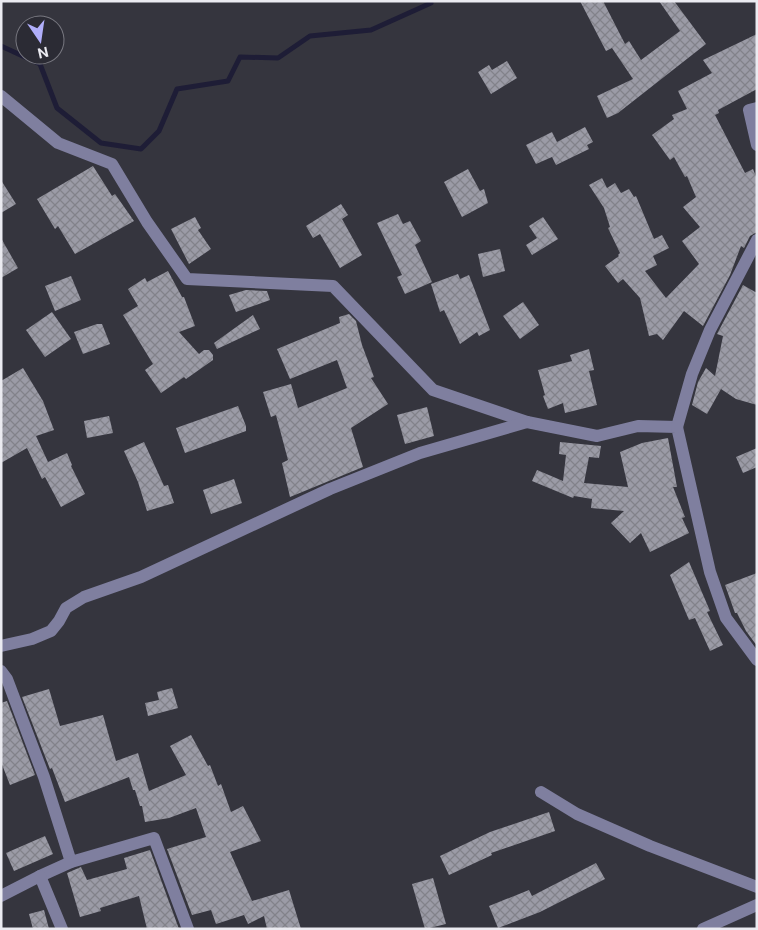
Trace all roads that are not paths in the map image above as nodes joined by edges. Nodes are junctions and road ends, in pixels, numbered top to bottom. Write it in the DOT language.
graph roads {
  1 [pos="1,96"];
  2 [pos="757,108"];
  3 [pos="757,145"];
  4 [pos="757,240"];
  5 [pos="526,422"];
  6 [pos="677,428"];
  7 [pos="1,646"];
  8 [pos="757,660"];
  9 [pos="1,671"];
  10 [pos="541,792"];
  11 [pos="71,862"];
  12 [pos="40,876"];
  13 [pos="757,887"];
  14 [pos="1,896"];
  15 [pos="755,910"];
  16 [pos="62,929"];
  17 [pos="188,929"];
  18 [pos="703,929"];
  1 -- 5 [label="street"];
  2 -- 3 [label="street"];
  4 -- 6 [label="street"];
  5 -- 6 [label="street"];
  5 -- 7 [label="street"];
  6 -- 8 [label="street"];
  9 -- 11 [label="street"];
  10 -- 13 [label="street"];
  11 -- 12 [label="street"];
  11 -- 17 [label="street"];
  12 -- 14 [label="street"];
  12 -- 16 [label="street"];
  15 -- 18 [label="street"];
}
